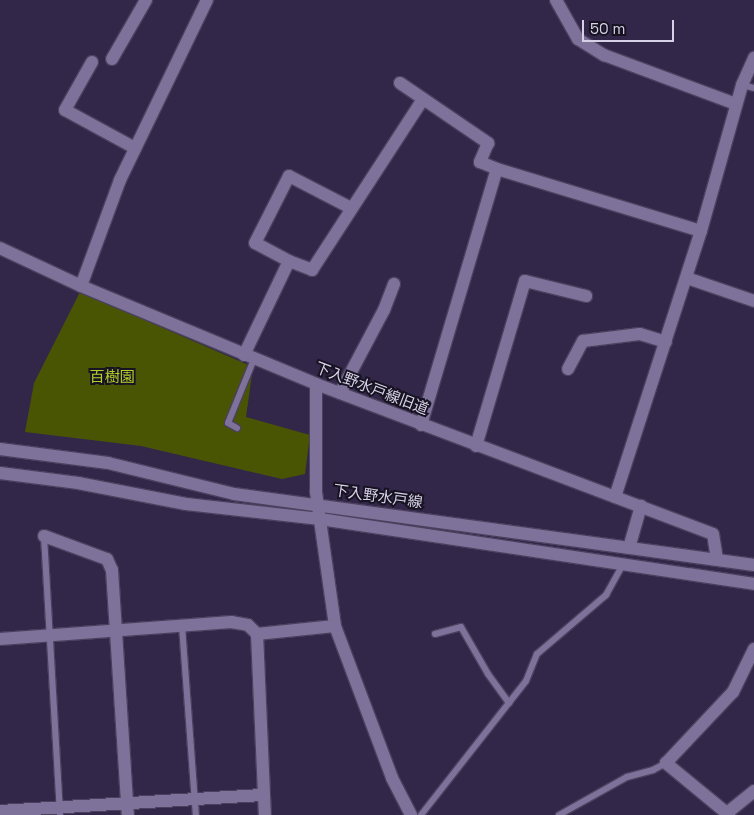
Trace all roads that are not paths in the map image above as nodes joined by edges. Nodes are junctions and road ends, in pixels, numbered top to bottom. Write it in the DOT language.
graph roads {
  1 [pos="146,0"];
  2 [pos="556,0"];
  3 [pos="204,1"];
  4 [pos="754,58"];
  5 [pos="112,59"];
  6 [pos="92,62"];
  7 [pos="400,83"];
  8 [pos="748,87"];
  9 [pos="424,99"];
  10 [pos="736,104"];
  11 [pos="134,148"];
  12 [pos="497,170"];
  13 [pos="351,208"];
  14 [pos="701,232"];
  15 [pos="0,248"];
  16 [pos="289,261"];
  17 [pos="687,278"];
  18 [pos="394,284"];
  19 [pos="81,286"];
  20 [pos="586,296"];
  21 [pos="754,301"];
  22 [pos="666,342"];
  23 [pos="249,357"];
  24 [pos="568,369"];
  25 [pos="316,384"];
  26 [pos="340,393"];
  27 [pos="421,425"];
  28 [pos="237,428"];
  29 [pos="476,446"];
  30 [pos="0,449"];
  31 [pos="0,473"];
  32 [pos="614,497"];
  33 [pos="318,504"];
  34 [pos="641,506"];
  35 [pos="320,519"];
  36 [pos="44,536"];
  37 [pos="629,548"];
  38 [pos="717,560"];
  39 [pos="623,564"];
  40 [pos="754,565"];
  41 [pos="754,584"];
  42 [pos="182,626"];
  43 [pos="335,626"];
  44 [pos="116,631"];
  45 [pos="257,634"];
  46 [pos="435,634"];
  47 [pos="50,635"];
  48 [pos="0,639"];
  49 [pos="754,650"];
  50 [pos="509,703"];
  51 [pos="666,763"];
  52 [pos="754,791"];
  53 [pos="263,795"];
  54 [pos="194,799"];
  55 [pos="128,809"];
  56 [pos="0,811"];
  57 [pos="60,811"];
  58 [pos="728,814"];
  59 [pos="196,815"];
  60 [pos="265,815"];
  61 [pos="411,815"];
  62 [pos="421,815"];
  63 [pos="559,815"];
  1 -- 5 [label="street"];
  2 -- 10 [label="street"];
  3 -- 11 [label="street"];
  4 -- 8 [label="street"];
  6 -- 11 [label="street"];
  7 -- 9 [label="street"];
  8 -- 10 [label="street"];
  9 -- 12 [label="street"];
  9 -- 13 [label="street"];
  10 -- 14 [label="street"];
  11 -- 19 [label="street"];
  12 -- 14 [label="street"];
  12 -- 27 [label="street"];
  13 -- 16 [label="street"];
  13 -- 16 [label="street"];
  14 -- 17 [label="street"];
  15 -- 19 [label="street, 下入野水戸線旧道"];
  16 -- 23 [label="street"];
  17 -- 21 [label="street"];
  17 -- 22 [label="street"];
  18 -- 26 [label="street"];
  19 -- 23 [label="street, 下入野水戸線旧道"];
  20 -- 29 [label="street"];
  22 -- 24 [label="street"];
  22 -- 32 [label="street"];
  23 -- 25 [label="street, 下入野水戸線旧道"];
  23 -- 28 [label="lane"];
  25 -- 26 [label="street, 下入野水戸線旧道"];
  25 -- 33 [label="street"];
  26 -- 27 [label="street, 下入野水戸線旧道"];
  27 -- 29 [label="street, 下入野水戸線旧道"];
  29 -- 32 [label="street, 下入野水戸線旧道"];
  30 -- 33 [label="street, 下入野水戸線"];
  31 -- 35 [label="street, 下入野水戸線"];
  32 -- 34 [label="street, 下入野水戸線旧道"];
  33 -- 35 [label="street"];
  33 -- 37 [label="street, 下入野水戸線"];
  34 -- 37 [label="street"];
  34 -- 38 [label="street, 下入野水戸線旧道"];
  35 -- 39 [label="street, 下入野水戸線"];
  35 -- 43 [label="street"];
  36 -- 44 [label="street"];
  36 -- 47 [label="lane"];
  37 -- 38 [label="street, 下入野水戸線"];
  38 -- 40 [label="street, 下入野水戸線"];
  39 -- 41 [label="street, 下入野水戸線"];
  39 -- 50 [label="lane"];
  42 -- 44 [label="street"];
  42 -- 45 [label="street"];
  42 -- 54 [label="lane"];
  43 -- 45 [label="street"];
  43 -- 61 [label="street"];
  44 -- 47 [label="street"];
  44 -- 55 [label="street"];
  45 -- 53 [label="street"];
  46 -- 50 [label="lane"];
  47 -- 48 [label="street"];
  47 -- 57 [label="lane"];
  49 -- 51 [label="street"];
  50 -- 62 [label="lane"];
  51 -- 58 [label="street"];
  51 -- 63 [label="lane"];
  52 -- 58 [label="street"];
  53 -- 54 [label="street"];
  53 -- 60 [label="street"];
  54 -- 55 [label="street"];
  54 -- 59 [label="lane"];
  55 -- 57 [label="street"];
  56 -- 57 [label="street"];
}
